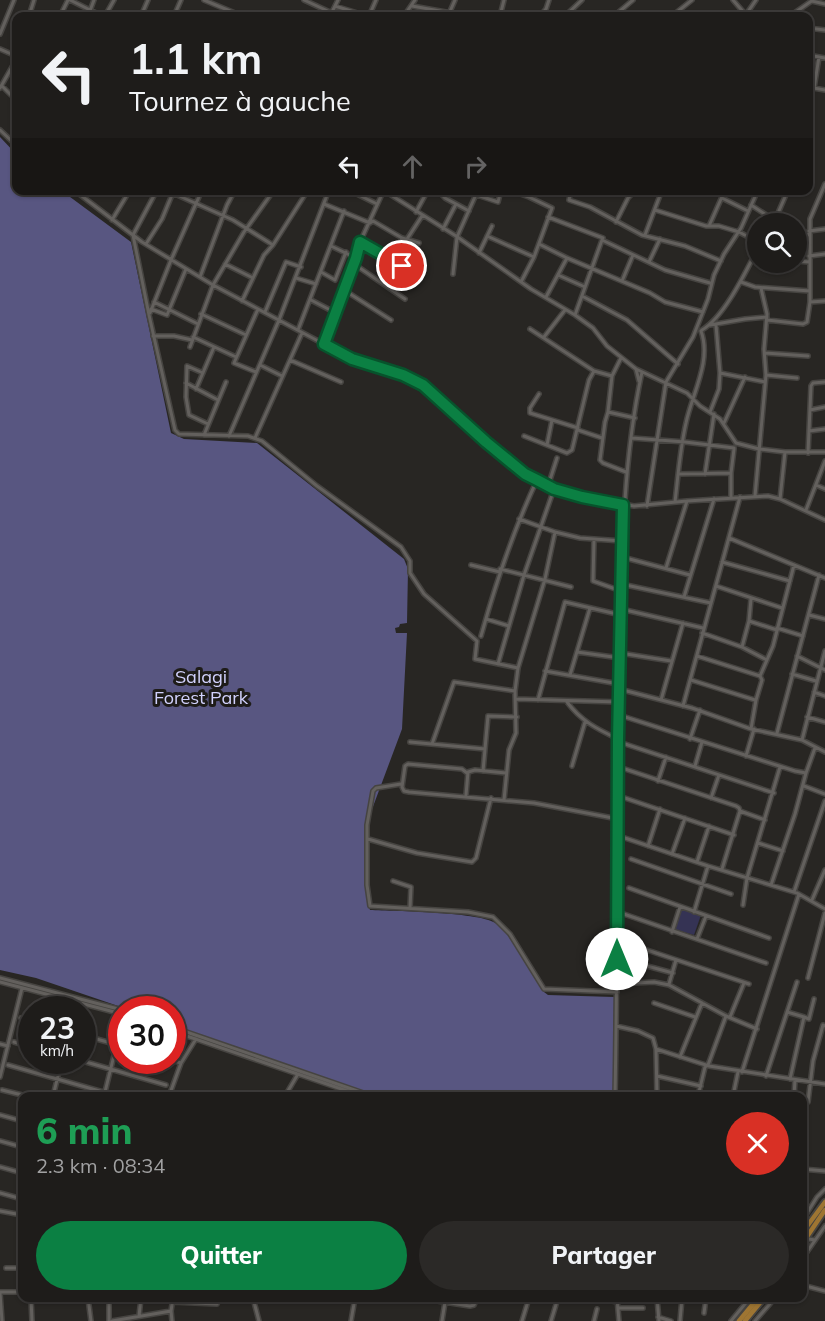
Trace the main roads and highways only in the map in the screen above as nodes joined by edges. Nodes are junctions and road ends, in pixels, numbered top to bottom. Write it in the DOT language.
graph roads {
  1 [pos="825,1202"];
  2 [pos="825,1210"];
  3 [pos="807,1226"];
  4 [pos="807,1235"];
  5 [pos="755,1302"];
  6 [pos="761,1302"];
  7 [pos="739,1321"];
  8 [pos="745,1321"];
  1 -- 3 [label="main road"];
  2 -- 4 [label="main road"];
  5 -- 7 [label="main road"];
  6 -- 8 [label="main road"];
}
